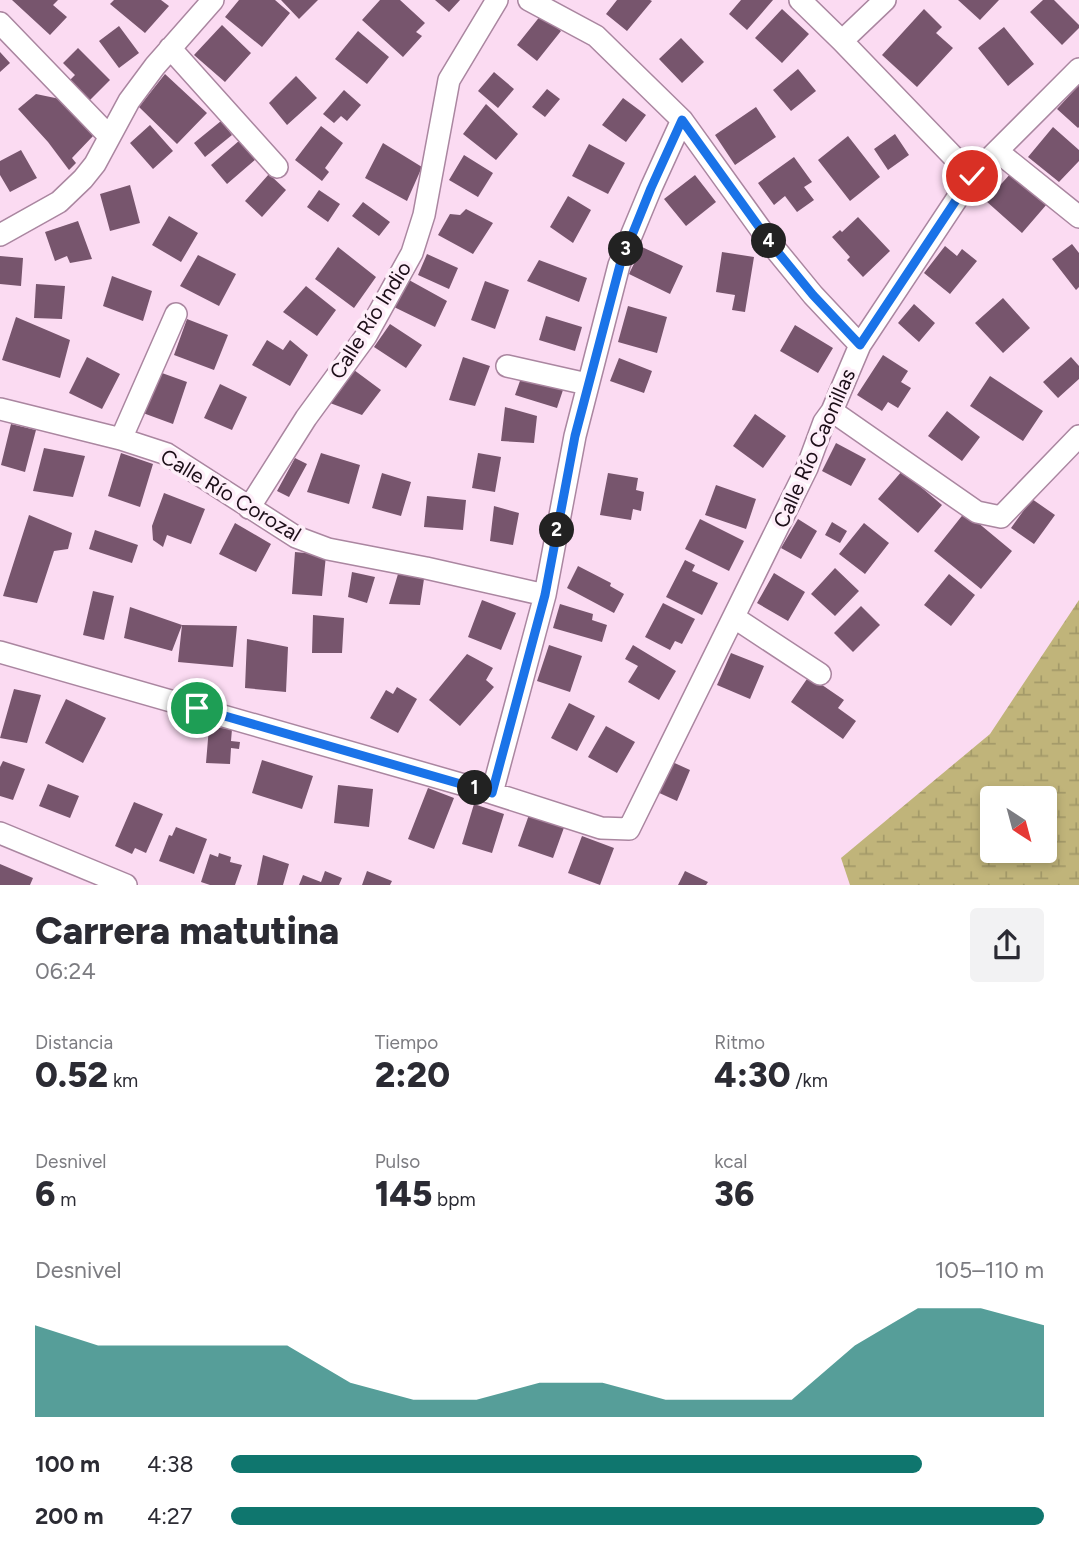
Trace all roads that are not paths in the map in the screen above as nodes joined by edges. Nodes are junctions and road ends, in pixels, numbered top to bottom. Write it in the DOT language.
graph roads {
  1 [pos="214,0"];
  2 [pos="497,0"];
  3 [pos="529,0"];
  4 [pos="800,0"];
  5 [pos="885,0"];
  6 [pos="0,23"];
  7 [pos="842,41"];
  8 [pos="170,48"];
  9 [pos="1079,69"];
  10 [pos="682,120"];
  11 [pos="109,136"];
  12 [pos="997,151"];
  13 [pos="277,167"];
  14 [pos="972,176"];
  15 [pos="1079,217"];
  16 [pos="0,235"];
  17 [pos="176,314"];
  18 [pos="860,345"];
  19 [pos="507,366"];
  20 [pos="587,384"];
  21 [pos="0,409"];
  22 [pos="832,411"];
  23 [pos="1079,436"];
  24 [pos="121,439"];
  25 [pos="249,508"];
  26 [pos="545,595"];
  27 [pos="735,618"];
  28 [pos="0,653"];
  29 [pos="820,674"];
  30 [pos="492,793"];
  31 [pos="0,833"];
  32 [pos="126,885"];
  1 -- 8 [label="street"];
  2 -- 25 [label="street, Calle Río Indio"];
  3 -- 10 [label="street"];
  4 -- 7 [label="street"];
  5 -- 7 [label="street"];
  6 -- 11 [label="street"];
  7 -- 14 [label="street"];
  8 -- 11 [label="street"];
  8 -- 13 [label="street"];
  9 -- 12 [label="street, Calle Río Caonillas"];
  10 -- 18 [label="street"];
  10 -- 20 [label="street"];
  11 -- 16 [label="street"];
  12 -- 14 [label="street, Calle Río Caonillas"];
  12 -- 15 [label="street"];
  14 -- 18 [label="street, Calle Río Caonillas"];
  17 -- 24 [label="street"];
  18 -- 22 [label="street, Calle Río Caonillas"];
  19 -- 20 [label="street"];
  20 -- 26 [label="street"];
  21 -- 24 [label="street, Calle Río Corozal"];
  22 -- 23 [label="street"];
  22 -- 27 [label="street, Calle Río Caonillas"];
  24 -- 25 [label="street, Calle Río Corozal"];
  25 -- 26 [label="street, Calle Río Corozal"];
  26 -- 30 [label="street"];
  27 -- 29 [label="street"];
  27 -- 30 [label="street, Calle Río Caonillas"];
  28 -- 30 [label="street"];
  31 -- 32 [label="street"];
}
